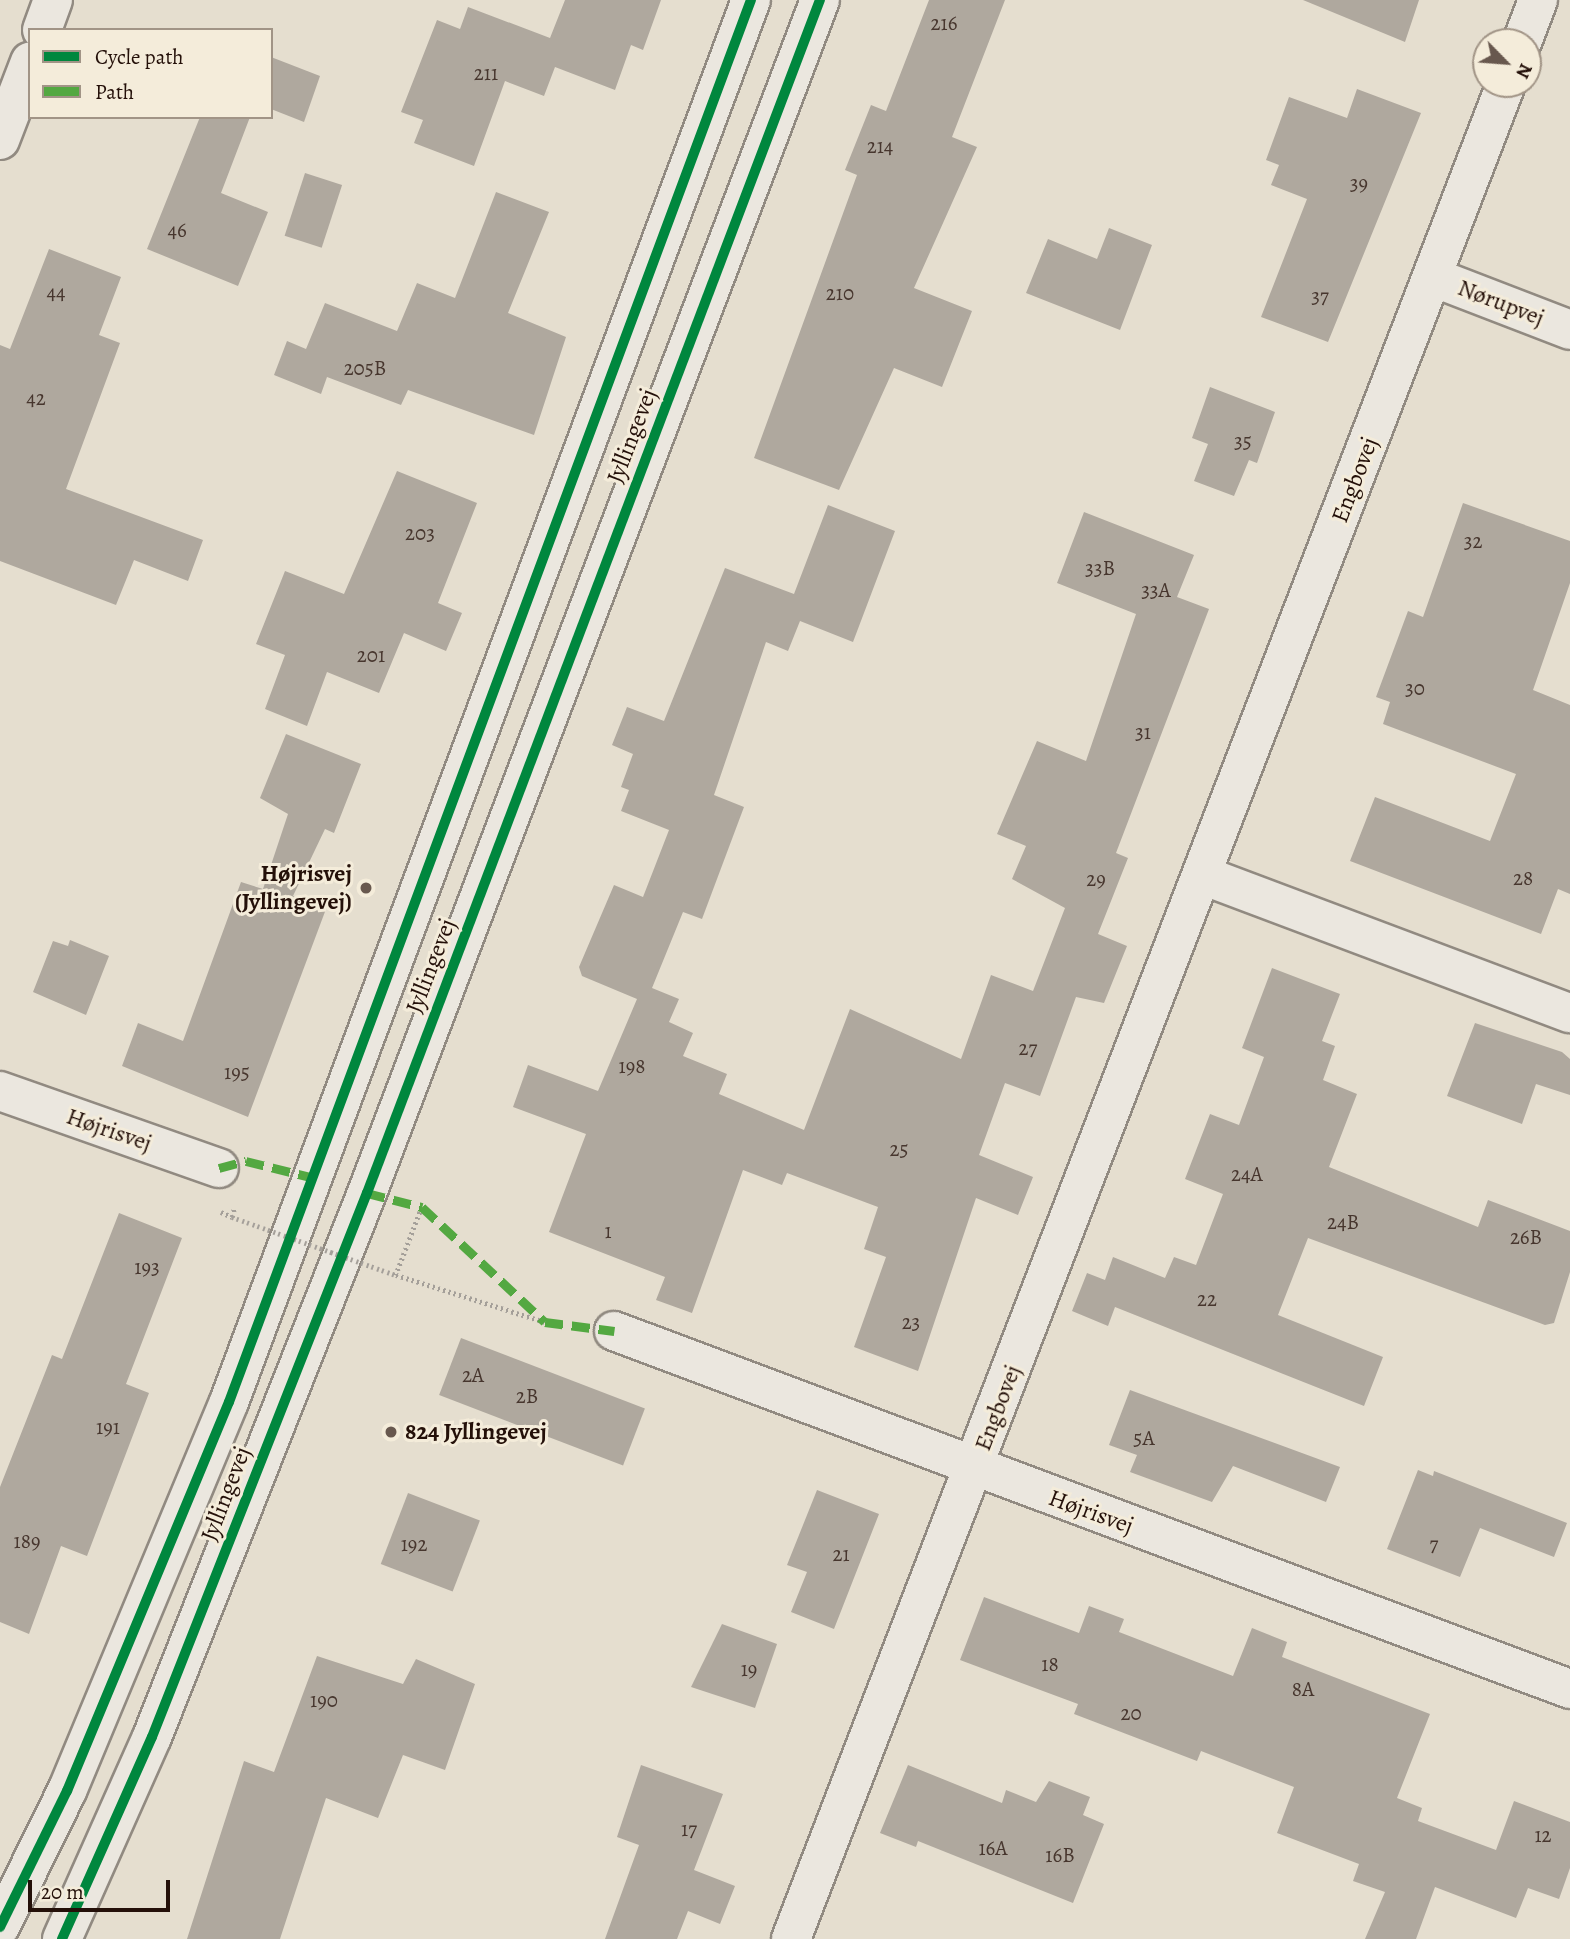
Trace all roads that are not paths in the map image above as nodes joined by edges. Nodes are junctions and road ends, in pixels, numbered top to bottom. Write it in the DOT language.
graph roads {
  1 [pos="53,0"];
  2 [pos="751,0"];
  3 [pos="820,0"];
  4 [pos="1538,0"];
  5 [pos="43,28"];
  6 [pos="1527,28"];
  7 [pos="28,67"];
  8 [pos="1501,98"];
  9 [pos="0,140"];
  10 [pos="1433,277"];
  11 [pos="1570,330"];
  12 [pos="1202,875"];
  13 [pos="1570,1013"];
  14 [pos="0,1091"];
  15 [pos="219,1168"];
  16 [pos="614,1331"];
  17 [pos="975,1469"];
  18 [pos="1570,1689"];
  19 [pos="0,1927"];
  20 [pos="62,1939"];
  21 [pos="791,1939"];
  1 -- 5 [label="street"];
  2 -- 19 [label="street, Jyllingevej"];
  3 -- 20 [label="street, Jyllingevej"];
  4 -- 6 [label="street"];
  7 -- 9 [label="street"];
  8 -- 10 [label="street, Engbovej"];
  10 -- 11 [label="street, Nørupvej"];
  10 -- 12 [label="street, Engbovej"];
  12 -- 13 [label="street"];
  12 -- 17 [label="street, Engbovej"];
  14 -- 15 [label="street, Højrisvej"];
  16 -- 17 [label="street, Højrisvej"];
  17 -- 18 [label="street, Højrisvej"];
  17 -- 21 [label="street, Engbovej"];
}
